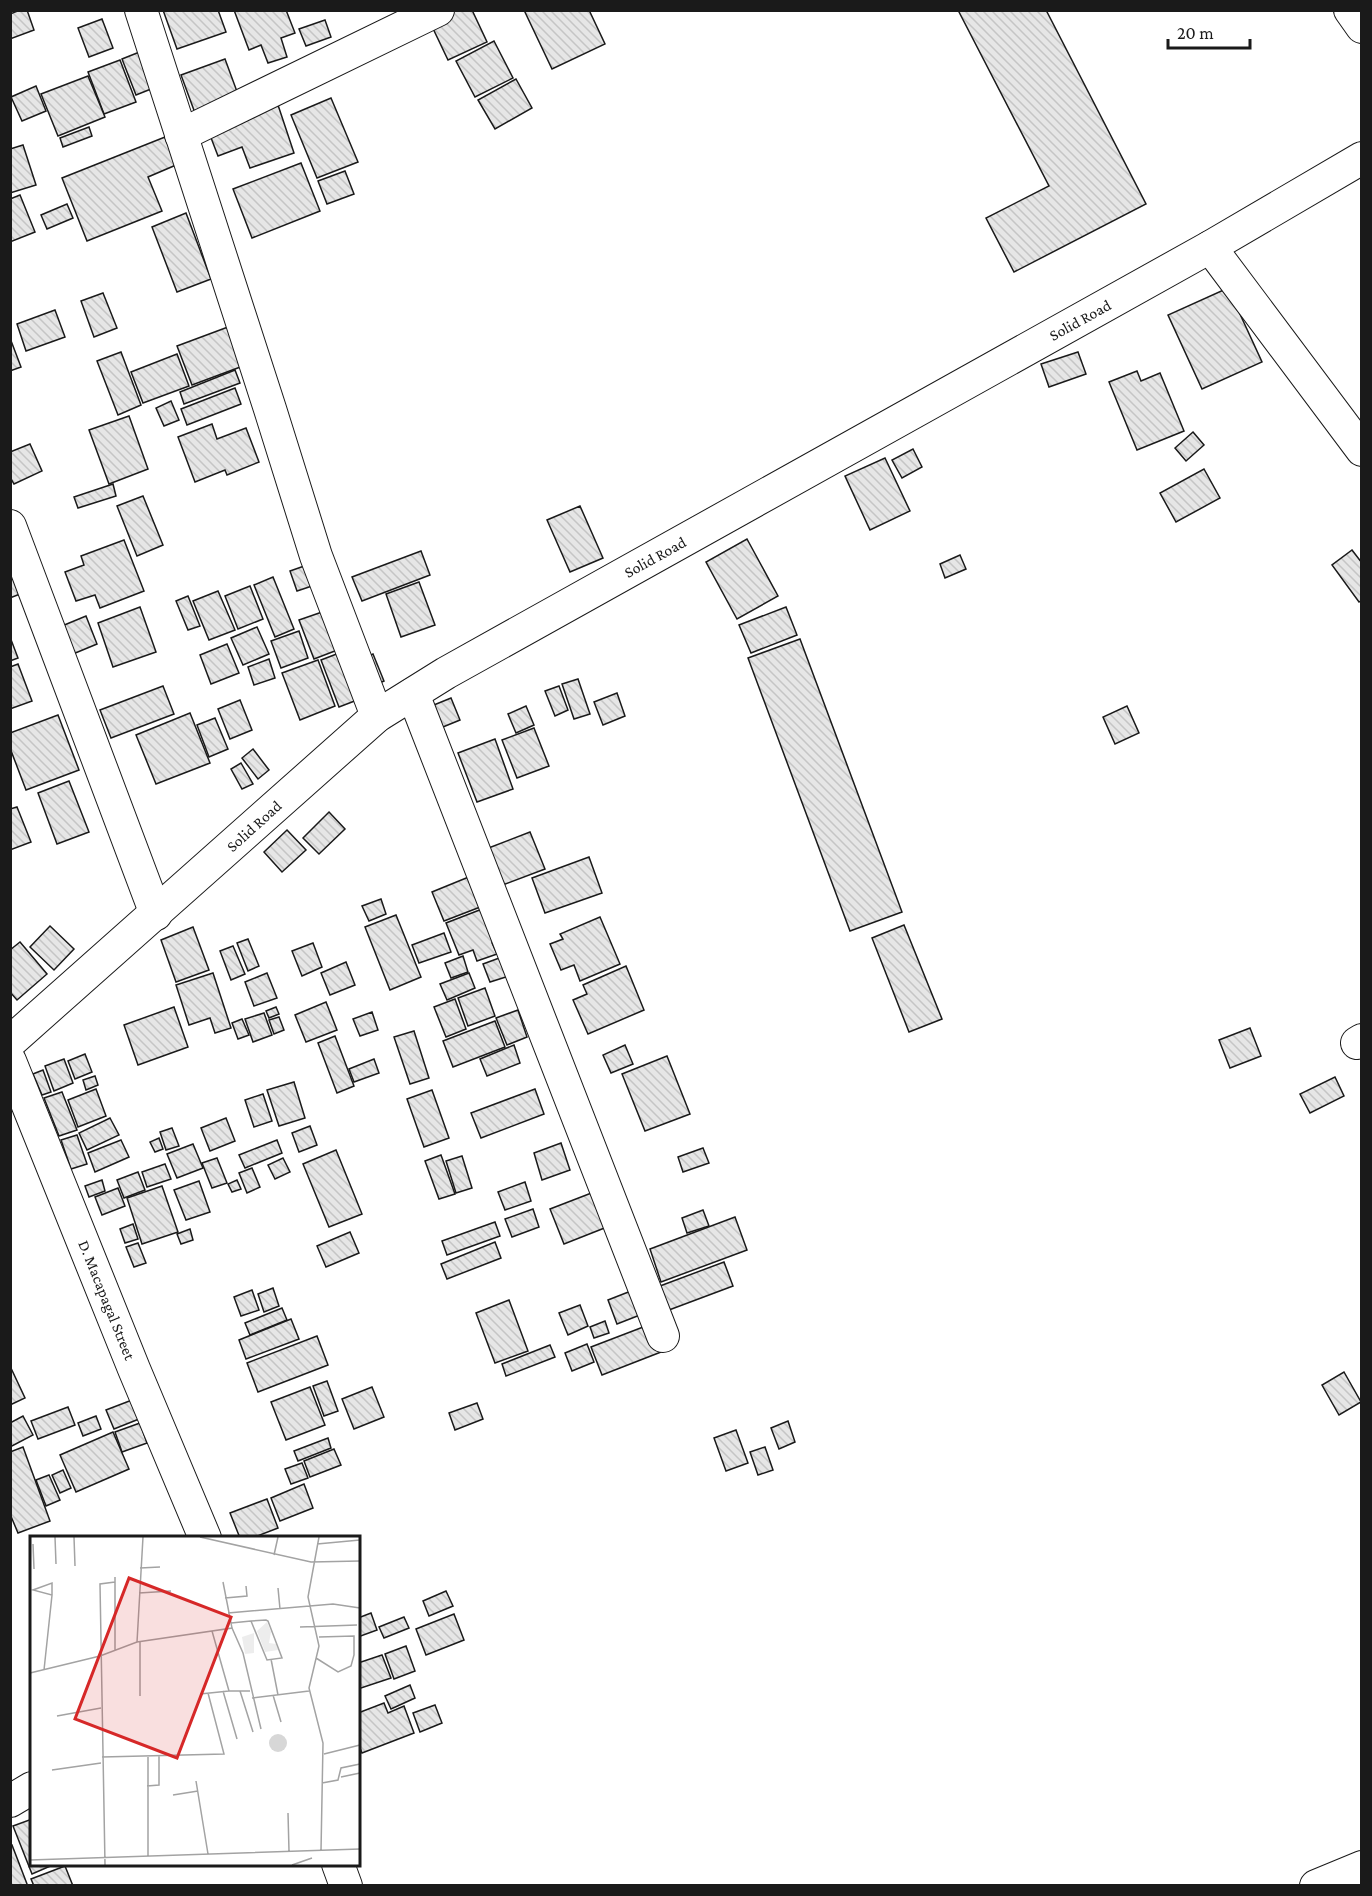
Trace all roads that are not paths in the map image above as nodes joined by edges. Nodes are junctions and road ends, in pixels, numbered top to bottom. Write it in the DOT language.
graph roads {
  1 [pos="141,10"];
  2 [pos="438,10"];
  3 [pos="1350,10"];
  4 [pos="1362,27"];
  5 [pos="181,135"];
  6 [pos="1362,158"];
  7 [pos="1210,247"];
  8 [pos="1362,450"];
  9 [pos="10,526"];
  10 [pos="413,694"];
  11 [pos="377,716"];
  12 [pos="156,914"];
  13 [pos="10,1042"];
  14 [pos="10,1061"];
  15 [pos="663,1336"];
  16 [pos="205,1536"];
  17 [pos="30,1789"];
  18 [pos="10,1801"];
  19 [pos="339,1866"];
  20 [pos="1362,1867"];
  21 [pos="346,1886"];
  22 [pos="1316,1886"];
  1 -- 5 [label="street"];
  2 -- 5 [label="street"];
  3 -- 4 [label="street"];
  5 -- 11 [label="street"];
  6 -- 7 [label="street, Solid Road"];
  7 -- 8 [label="street"];
  7 -- 10 [label="street, Solid Road"];
  9 -- 12 [label="street"];
  10 -- 11 [label="street, Solid Road"];
  10 -- 15 [label="street"];
  11 -- 12 [label="street, Solid Road"];
  12 -- 13 [label="street, Solid Road"];
  14 -- 16 [label="street, D. Macapagal Street"];
  17 -- 18 [label="street"];
  19 -- 21 [label="street"];
  20 -- 22 [label="street"];
}
